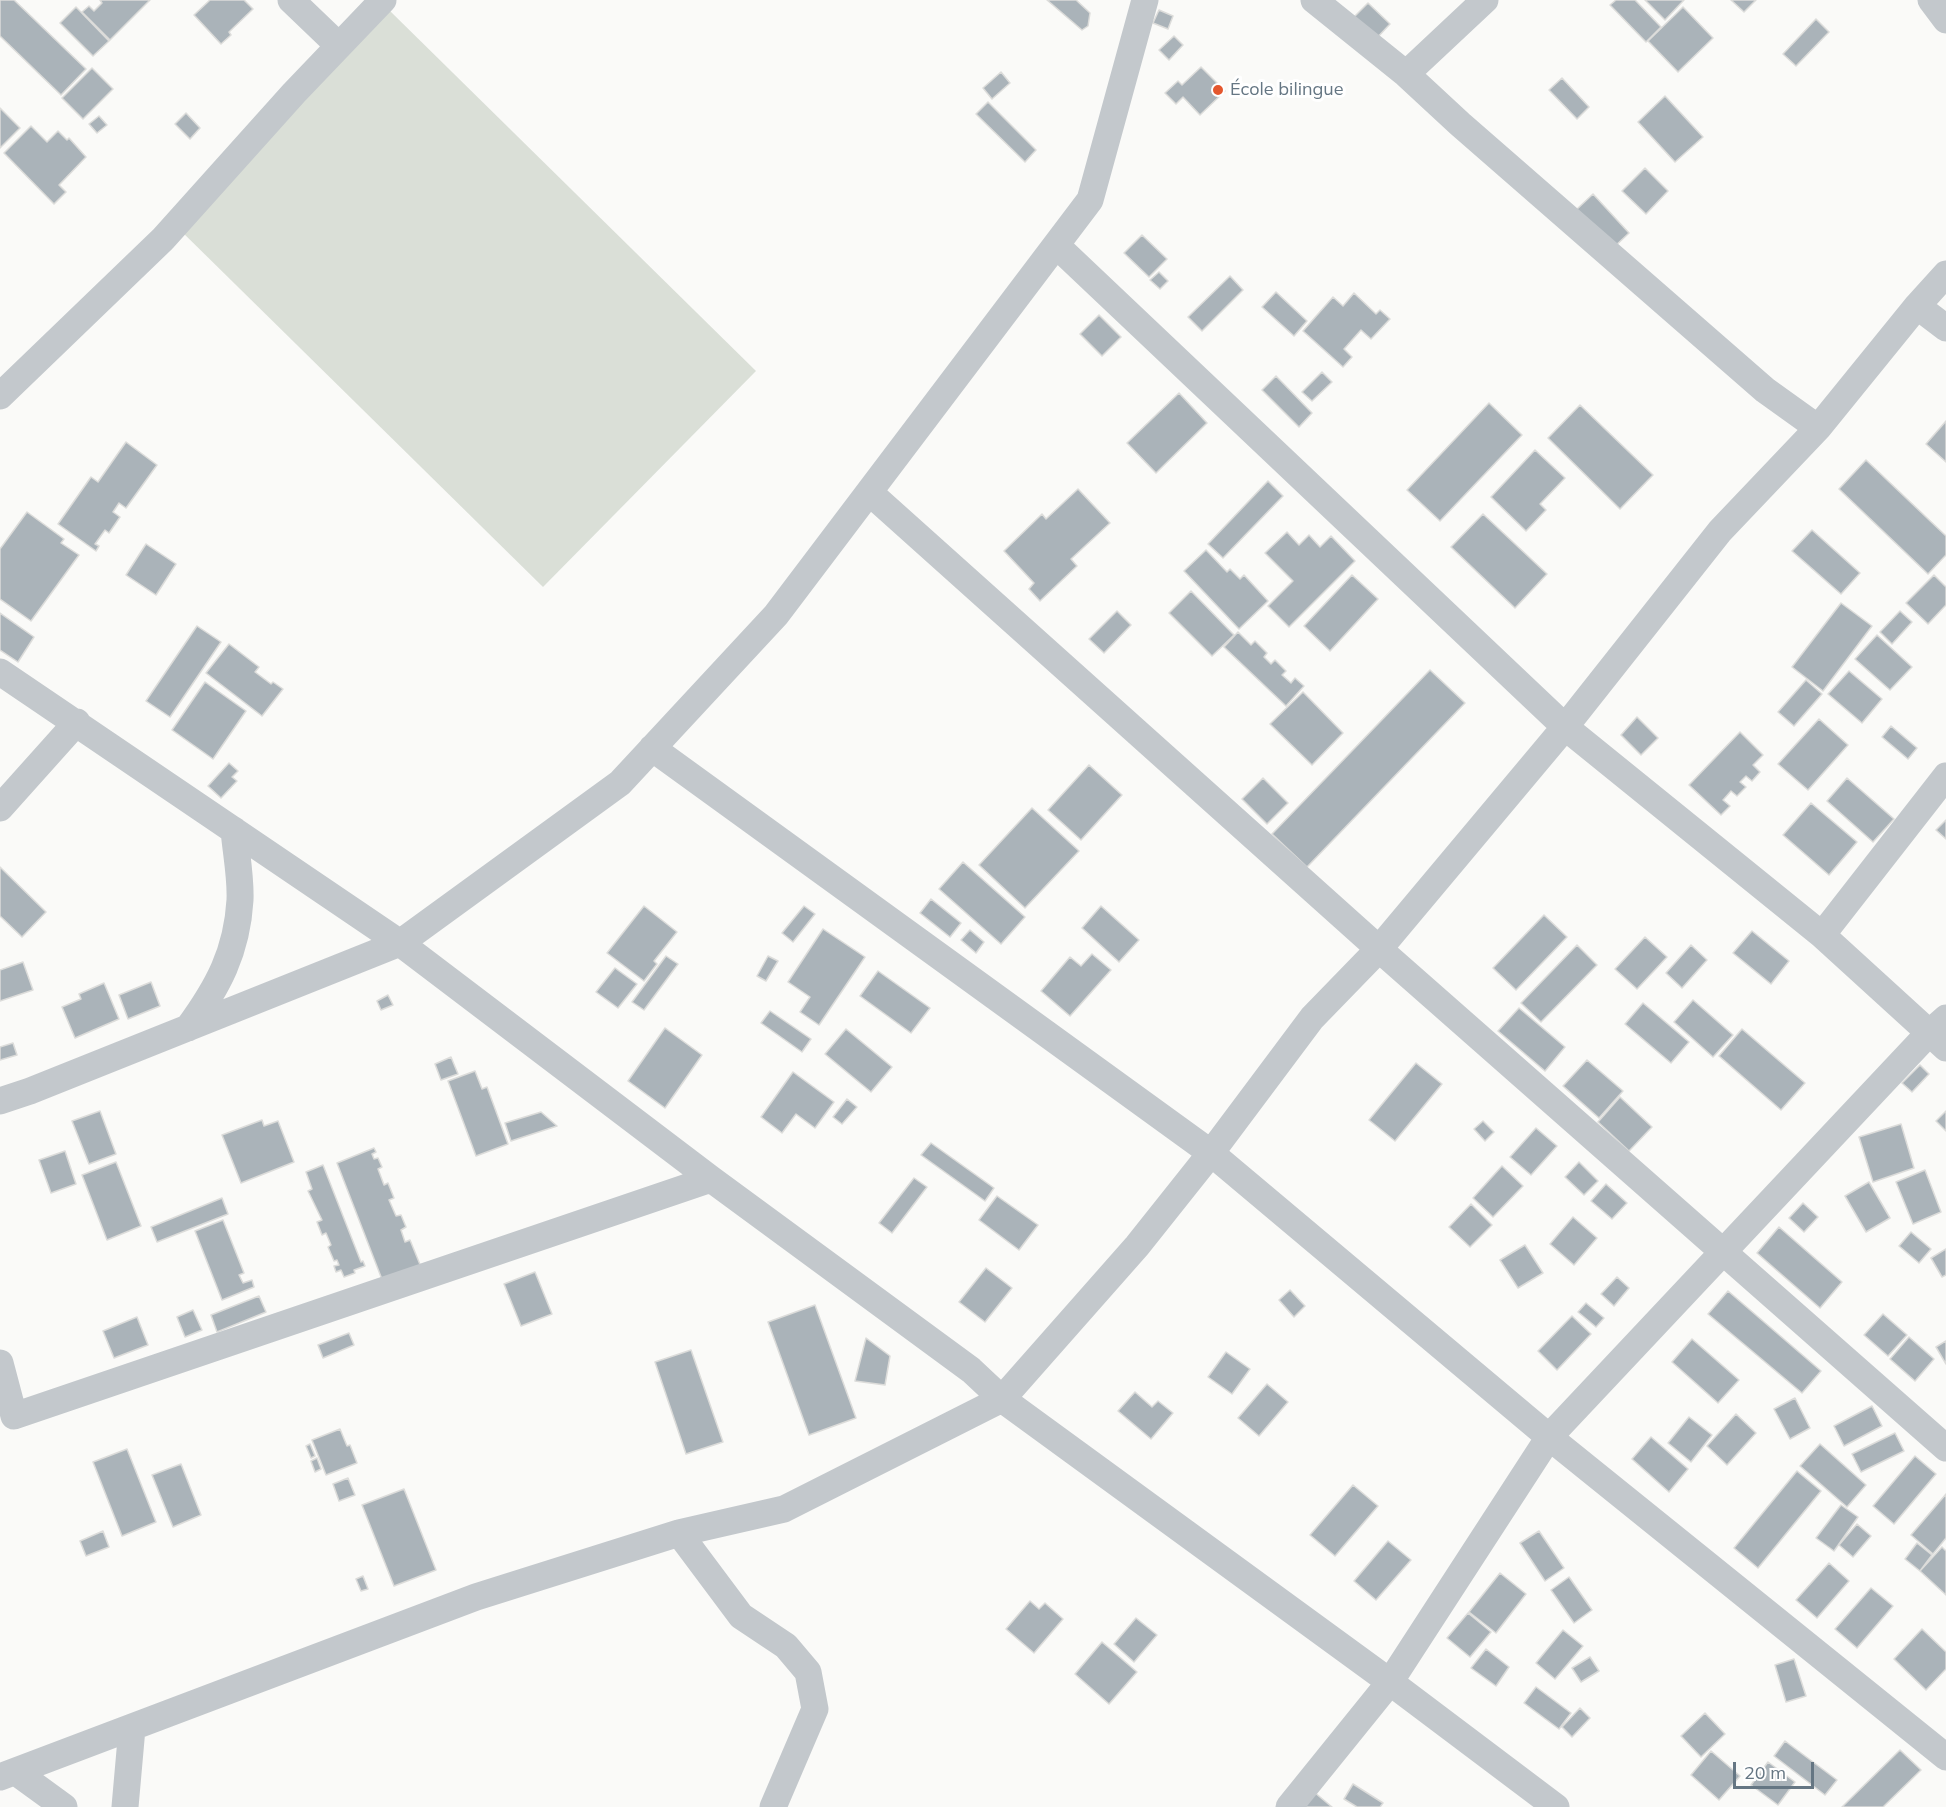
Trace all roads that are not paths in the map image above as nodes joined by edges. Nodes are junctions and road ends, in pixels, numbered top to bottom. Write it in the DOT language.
graph roads {
  1 [pos="291,0"];
  2 [pos="382,0"];
  3 [pos="1145,0"];
  4 [pos="1314,0"];
  5 [pos="1485,0"];
  6 [pos="1931,0"];
  7 [pos="1946,20"];
  8 [pos="339,46"];
  9 [pos="1406,74"];
  10 [pos="1056,245"];
  11 [pos="1946,274"];
  12 [pos="1917,306"];
  13 [pos="1946,328"];
  14 [pos="0,396"];
  15 [pos="1818,428"];
  16 [pos="869,492"];
  17 [pos="0,672"];
  18 [pos="77,722"];
  19 [pos="1565,727"];
  20 [pos="652,748"];
  21 [pos="1946,776"];
  22 [pos="0,808"];
  23 [pos="234,830"];
  24 [pos="1822,935"];
  25 [pos="400,943"];
  26 [pos="1379,949"];
  27 [pos="188,1028"];
  28 [pos="1940,1033"];
  29 [pos="0,1101"];
  30 [pos="1211,1153"];
  31 [pos="711,1179"];
  32 [pos="1723,1251"];
  33 [pos="0,1363"];
  34 [pos="1002,1399"];
  35 [pos="1549,1437"];
  36 [pos="1946,1448"];
  37 [pos="679,1533"];
  38 [pos="1390,1682"];
  39 [pos="132,1728"];
  40 [pos="1946,1757"];
  41 [pos="8,1775"];
  42 [pos="64,1807"];
  43 [pos="125,1807"];
  44 [pos="773,1807"];
  45 [pos="1289,1807"];
  46 [pos="1556,1807"];
  1 -- 8 [label="street"];
  2 -- 8 [label="street"];
  3 -- 10 [label="street"];
  4 -- 9 [label="street"];
  5 -- 9 [label="street"];
  6 -- 7 [label="street"];
  8 -- 14 [label="street"];
  9 -- 15 [label="street"];
  10 -- 16 [label="street"];
  10 -- 19 [label="street"];
  11 -- 12 [label="street"];
  12 -- 13 [label="street"];
  12 -- 15 [label="street"];
  15 -- 19 [label="street"];
  16 -- 20 [label="street"];
  16 -- 26 [label="street"];
  17 -- 18 [label="street"];
  18 -- 22 [label="street"];
  18 -- 23 [label="street"];
  19 -- 24 [label="street"];
  19 -- 26 [label="street"];
  20 -- 25 [label="street"];
  20 -- 30 [label="street"];
  21 -- 24 [label="street"];
  23 -- 25 [label="street"];
  23 -- 27 [label="street"];
  24 -- 28 [label="street"];
  25 -- 27 [label="street"];
  25 -- 31 [label="street"];
  26 -- 30 [label="street"];
  26 -- 32 [label="street"];
  27 -- 29 [label="street"];
  28 -- 32 [label="street"];
  30 -- 34 [label="street"];
  30 -- 35 [label="street"];
  31 -- 33 [label="street"];
  31 -- 34 [label="street"];
  32 -- 35 [label="street"];
  32 -- 36 [label="street"];
  34 -- 37 [label="street"];
  34 -- 38 [label="street"];
  35 -- 38 [label="street"];
  35 -- 40 [label="street"];
  37 -- 39 [label="street"];
  37 -- 44 [label="street"];
  38 -- 45 [label="street"];
  38 -- 46 [label="street"];
  39 -- 41 [label="street"];
  39 -- 43 [label="street"];
  41 -- 42 [label="street"];
}
